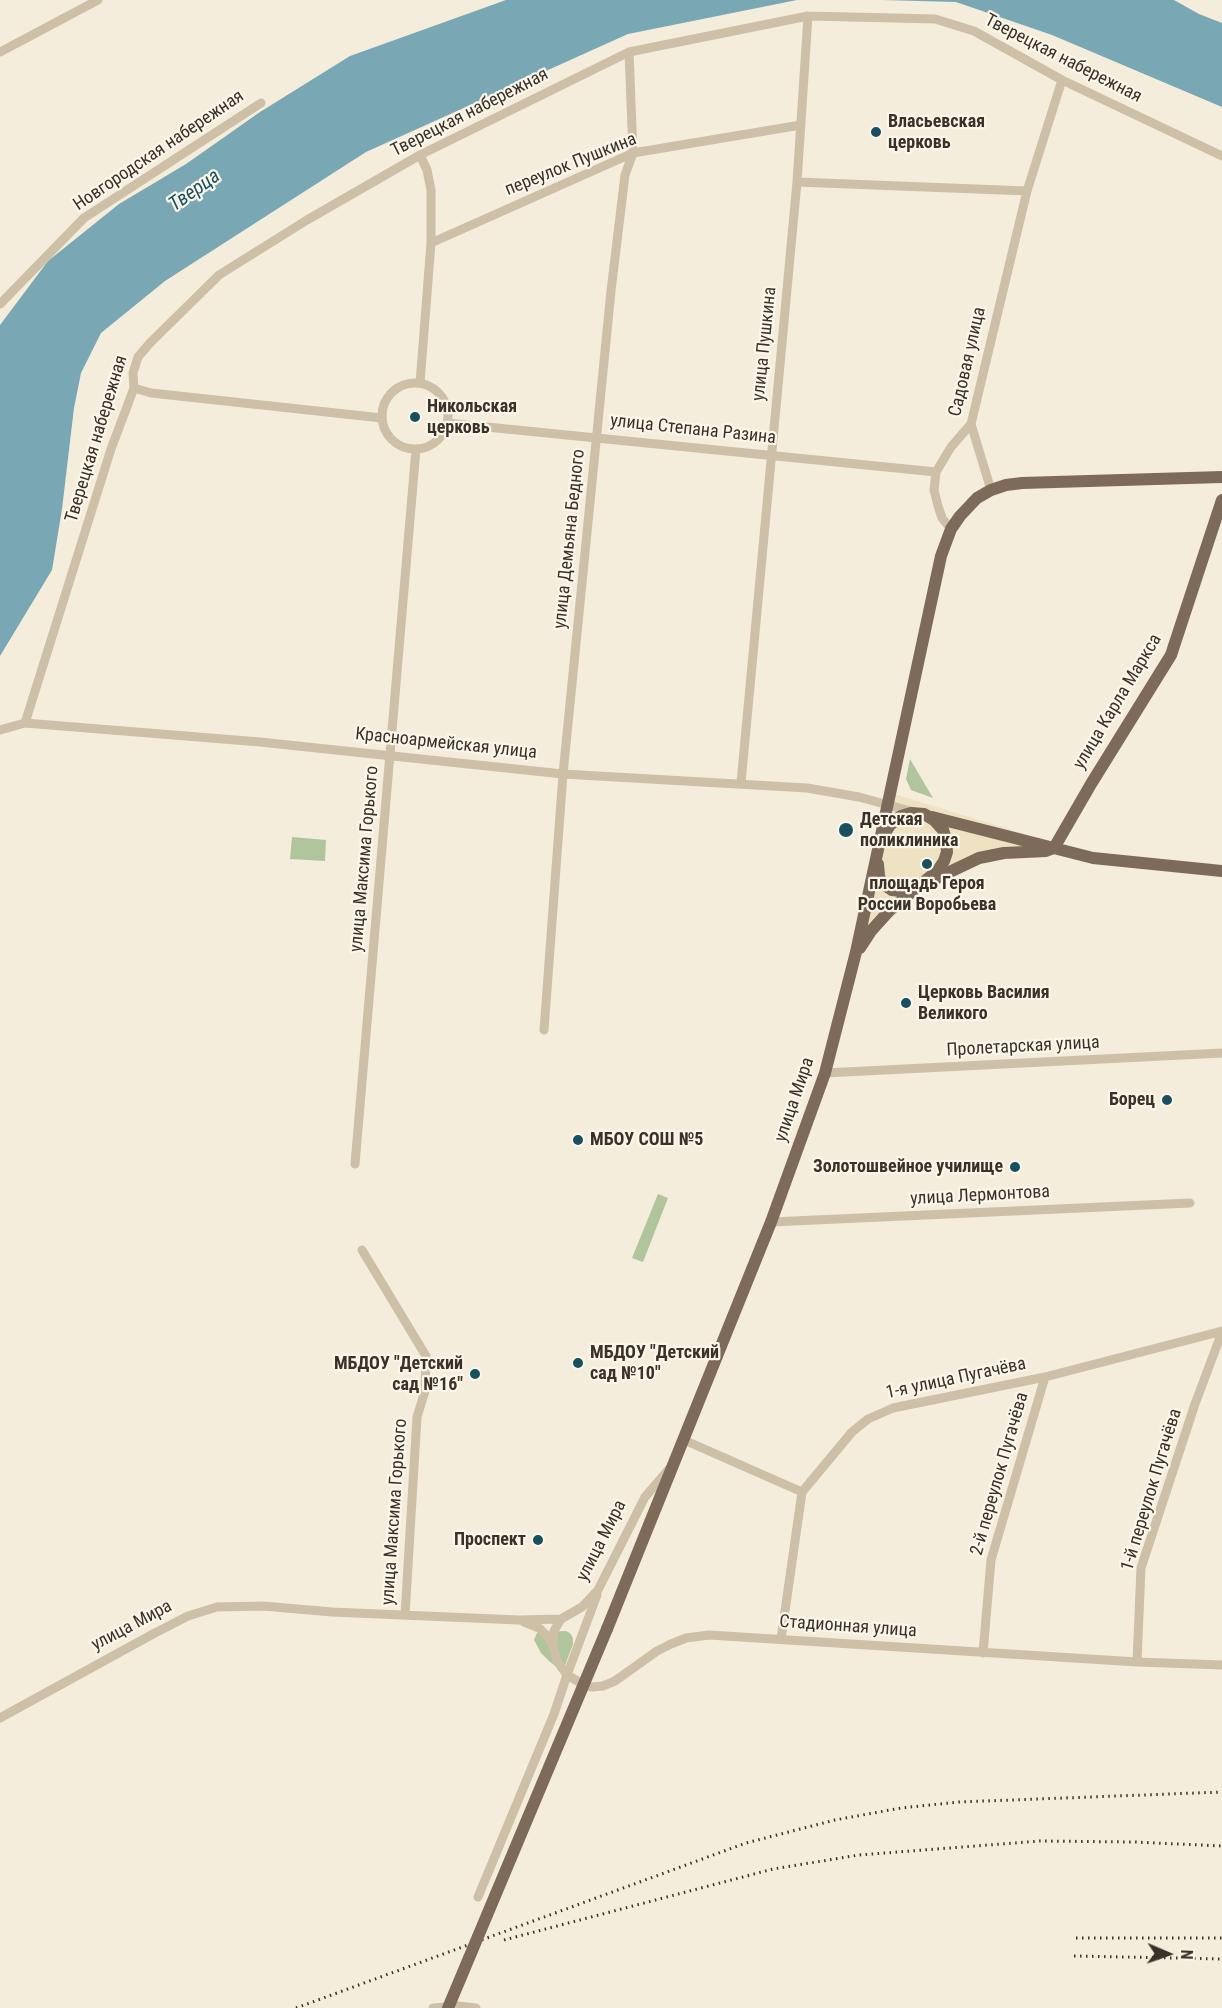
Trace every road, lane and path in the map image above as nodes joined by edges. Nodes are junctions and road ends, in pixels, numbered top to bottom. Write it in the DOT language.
graph roads {
  1 [pos="98,0"];
  2 [pos="808,16"];
  3 [pos="0,52"];
  4 [pos="629,52"];
  5 [pos="1062,80"];
  6 [pos="261,103"];
  7 [pos="801,124"];
  8 [pos="633,153"];
  9 [pos="420,155"];
  10 [pos="1222,156"];
  11 [pos="797,182"];
  12 [pos="1027,191"];
  13 [pos="431,243"];
  14 [pos="0,304"];
  15 [pos="420,383"];
  16 [pos="134,388"];
  17 [pos="381,418"];
  18 [pos="447,423"];
  19 [pos="971,424"];
  20 [pos="597,438"];
  21 [pos="417,449"];
  22 [pos="770,456"];
  23 [pos="936,472"];
  24 [pos="1222,477"];
  25 [pos="991,490"];
  26 [pos="1222,500"];
  27 [pos="951,529"];
  28 [pos="25,723"];
  29 [pos="0,730"];
  30 [pos="391,755"];
  31 [pos="563,774"];
  32 [pos="741,783"];
  33 [pos="888,804"];
  34 [pos="925,815"];
  35 [pos="879,847"];
  36 [pos="1054,848"];
  37 [pos="1222,871"];
  38 [pos="922,884"];
  39 [pos="856,952"];
  40 [pos="544,1030"];
  41 [pos="1222,1053"];
  42 [pos="825,1073"];
  43 [pos="356,1164"];
  44 [pos="1190,1203"];
  45 [pos="771,1222"];
  46 [pos="362,1250"];
  47 [pos="1222,1331"];
  48 [pos="1045,1377"];
  49 [pos="684,1440"];
  50 [pos="675,1461"];
  51 [pos="802,1492"];
  52 [pos="598,1590"];
  53 [pos="405,1615"];
  54 [pos="561,1619"];
  55 [pos="519,1620"];
  56 [pos="781,1639"];
  57 [pos="553,1645"];
  58 [pos="983,1653"];
  59 [pos="1137,1662"];
  60 [pos="1222,1665"];
  61 [pos="567,1675"];
  62 [pos="0,1718"];
  63 [pos="478,1897"];
  64 [pos="433,2008"];
  65 [pos="448,2008"];
  66 [pos="476,2008"];
  1 -- 3 [label="street"];
  2 -- 4 [label="street, Тверецкая набережная"];
  2 -- 5 [label="street, Тверецкая набережная"];
  2 -- 7 [label="street, улица Пушкина"];
  4 -- 8 [label="street, улица Демьяна Бедного"];
  4 -- 9 [label="street, Тверецкая набережная"];
  5 -- 10 [label="street, Тверецкая набережная"];
  5 -- 12 [label="street, Садовая улица"];
  6 -- 14 [label="street, Новгородская набережная"];
  7 -- 8 [label="street, переулок Пушкина"];
  7 -- 11 [label="street, улица Пушкина"];
  8 -- 13 [label="street, переулок Пушкина"];
  8 -- 20 [label="street, улица Демьяна Бедного"];
  9 -- 13 [label="street"];
  9 -- 16 [label="street, Тверецкая набережная"];
  11 -- 12 [label="street"];
  11 -- 22 [label="street, улица Пушкина"];
  12 -- 19 [label="street, Садовая улица"];
  13 -- 15 [label="street"];
  15 -- 17 [label="street"];
  15 -- 18 [label="street"];
  16 -- 17 [label="street"];
  16 -- 28 [label="street, Тверецкая набережная"];
  17 -- 21 [label="street"];
  18 -- 20 [label="street, улица Степана Разина"];
  18 -- 21 [label="street"];
  19 -- 23 [label="street"];
  19 -- 25 [label="street, Садовая улица"];
  20 -- 22 [label="street, улица Степана Разина"];
  20 -- 31 [label="street, улица Демьяна Бедного"];
  21 -- 30 [label="street, улица Максима Горького"];
  22 -- 23 [label="street, улица Степана Разина"];
  22 -- 32 [label="street, улица Пушкина"];
  23 -- 27 [label="street"];
  24 -- 25 [label="main road"];
  25 -- 27 [label="main road"];
  26 -- 36 [label="main road, улица Карла Маркса"];
  27 -- 33 [label="main road"];
  28 -- 29 [label="street, Красноармейская улица"];
  28 -- 30 [label="street, Красноармейская улица"];
  30 -- 31 [label="street, Красноармейская улица"];
  30 -- 43 [label="street, улица Максима Горького"];
  31 -- 32 [label="street, Красноармейская улица"];
  31 -- 40 [label="street, улица Демьяна Бедного"];
  32 -- 33 [label="street, Красноармейская улица"];
  33 -- 34 [label="street, Красноармейская улица"];
  33 -- 35 [label="main road"];
  34 -- 35 [label="main road"];
  34 -- 36 [label="main road"];
  34 -- 38 [label="main road"];
  35 -- 38 [label="main road"];
  35 -- 39 [label="main road, улица Мира"];
  36 -- 37 [label="main road"];
  36 -- 38 [label="main road"];
  38 -- 39 [label="main road, улица Мира"];
  39 -- 42 [label="main road, улица Мира"];
  41 -- 42 [label="street, Пролетарская улица"];
  42 -- 45 [label="main road, улица Мира"];
  44 -- 45 [label="street, улица Лермонтова"];
  45 -- 49 [label="main road, улица Мира"];
  46 -- 53 [label="street, улица Максима Горького"];
  47 -- 48 [label="street, 1-я улица Пугачёва"];
  47 -- 59 [label="street, 1-й переулок Пугачёва"];
  48 -- 51 [label="street, 1-я улица Пугачёва"];
  48 -- 58 [label="street, 2-й переулок Пугачёва"];
  49 -- 50 [label="main road, улица Мира"];
  49 -- 51 [label="street"];
  50 -- 52 [label="street, улица Мира"];
  50 -- 65 [label="main road, bridge"];
  51 -- 56 [label="street"];
  52 -- 54 [label="street, улица Мира"];
  52 -- 61 [label="street"];
  53 -- 55 [label="street, улица Мира"];
  53 -- 62 [label="street, улица Мира"];
  54 -- 55 [label="street, улица Мира"];
  54 -- 57 [label="street"];
  55 -- 57 [label="street"];
  56 -- 58 [label="street, Стадионная улица"];
  56 -- 61 [label="street, Стадионная улица"];
  57 -- 61 [label="street"];
  58 -- 59 [label="street, Стадионная улица"];
  59 -- 60 [label="street, Стадионная улица"];
  61 -- 63 [label="street"];
  64 -- 66 [label="street"];
}
